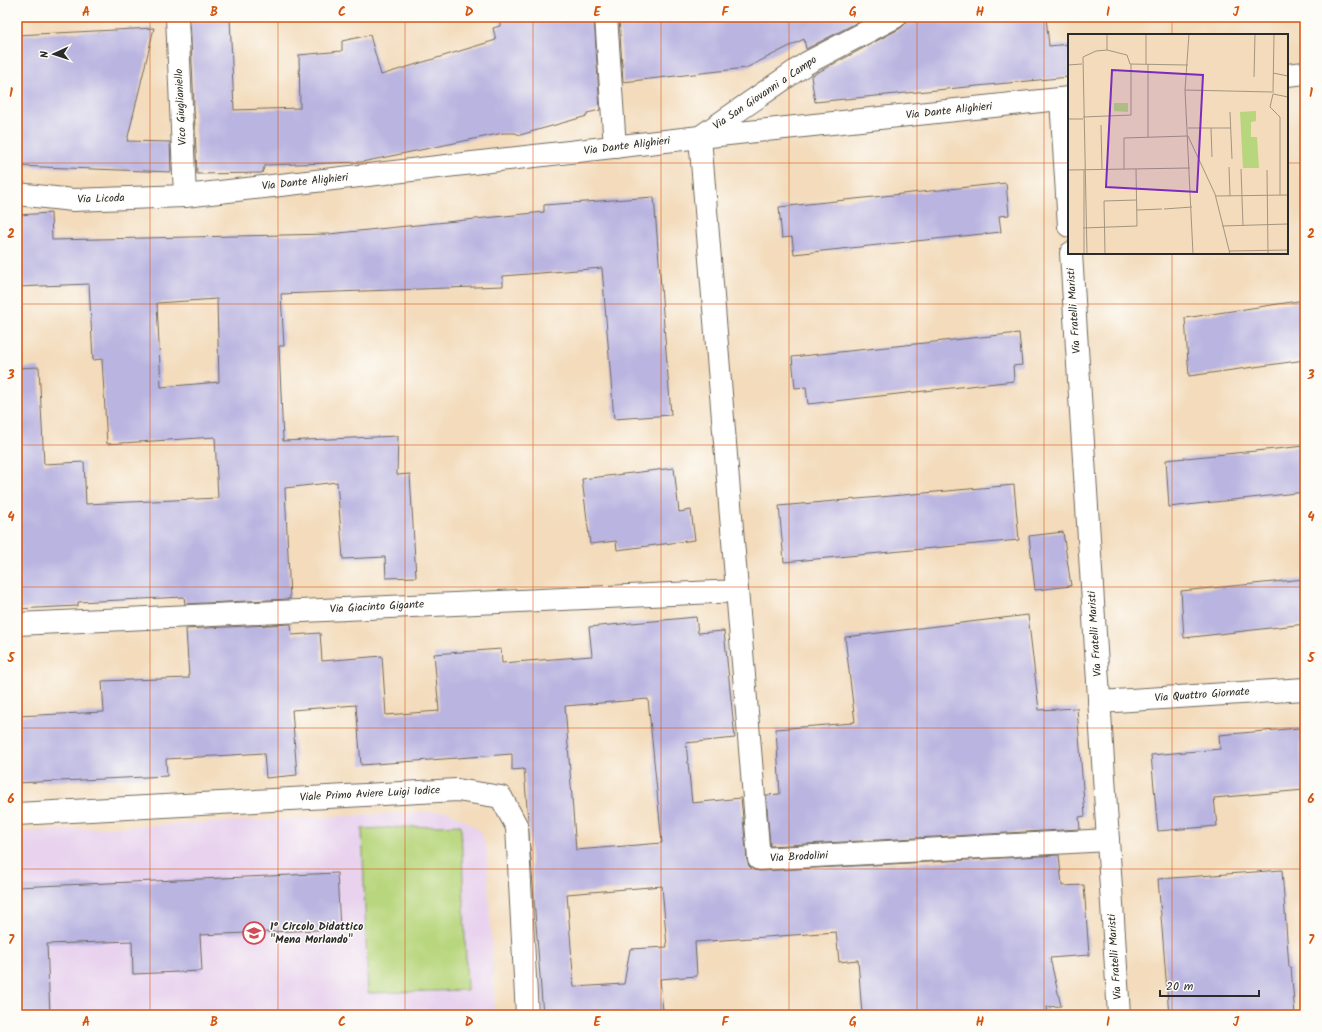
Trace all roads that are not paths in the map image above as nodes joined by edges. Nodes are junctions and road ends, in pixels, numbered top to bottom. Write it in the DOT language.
graph roads {
  1 [pos="177,17"];
  2 [pos="606,17"];
  3 [pos="895,17"];
  4 [pos="1305,73"];
  5 [pos="1288,75"];
  6 [pos="1065,98"];
  7 [pos="700,137"];
  8 [pos="615,147"];
  9 [pos="17,194"];
  10 [pos="1068,194"];
  11 [pos="185,196"];
  12 [pos="1071,254"];
  13 [pos="737,591"];
  14 [pos="17,624"];
  15 [pos="1305,689"];
  16 [pos="1099,702"];
  17 [pos="17,814"];
  18 [pos="1108,840"];
  19 [pos="528,1015"];
  20 [pos="1119,1015"];
  1 -- 11 [label="street, Vico Giuglianiello"];
  2 -- 8 [label="street"];
  3 -- 7 [label="street, Via San Giovanni a Campo"];
  4 -- 5 [label="street"];
  6 -- 7 [label="street, Via Dante Alighieri"];
  6 -- 10 [label="street"];
  7 -- 8 [label="street, Via Dante Alighieri"];
  7 -- 13 [label="street"];
  8 -- 11 [label="street, Via Dante Alighieri"];
  9 -- 11 [label="street, Via Licoda"];
  12 -- 16 [label="street, Via Fratelli Maristi"];
  13 -- 14 [label="street, Via Giacinto Gigante"];
  13 -- 18 [label="street, Via Brodolini"];
  15 -- 16 [label="street, Via Quattro Giornate"];
  16 -- 18 [label="street, Via Fratelli Maristi"];
  17 -- 19 [label="street, Viale Primo Aviere Luigi Iodice"];
  18 -- 20 [label="street, Via Fratelli Maristi"];
}
